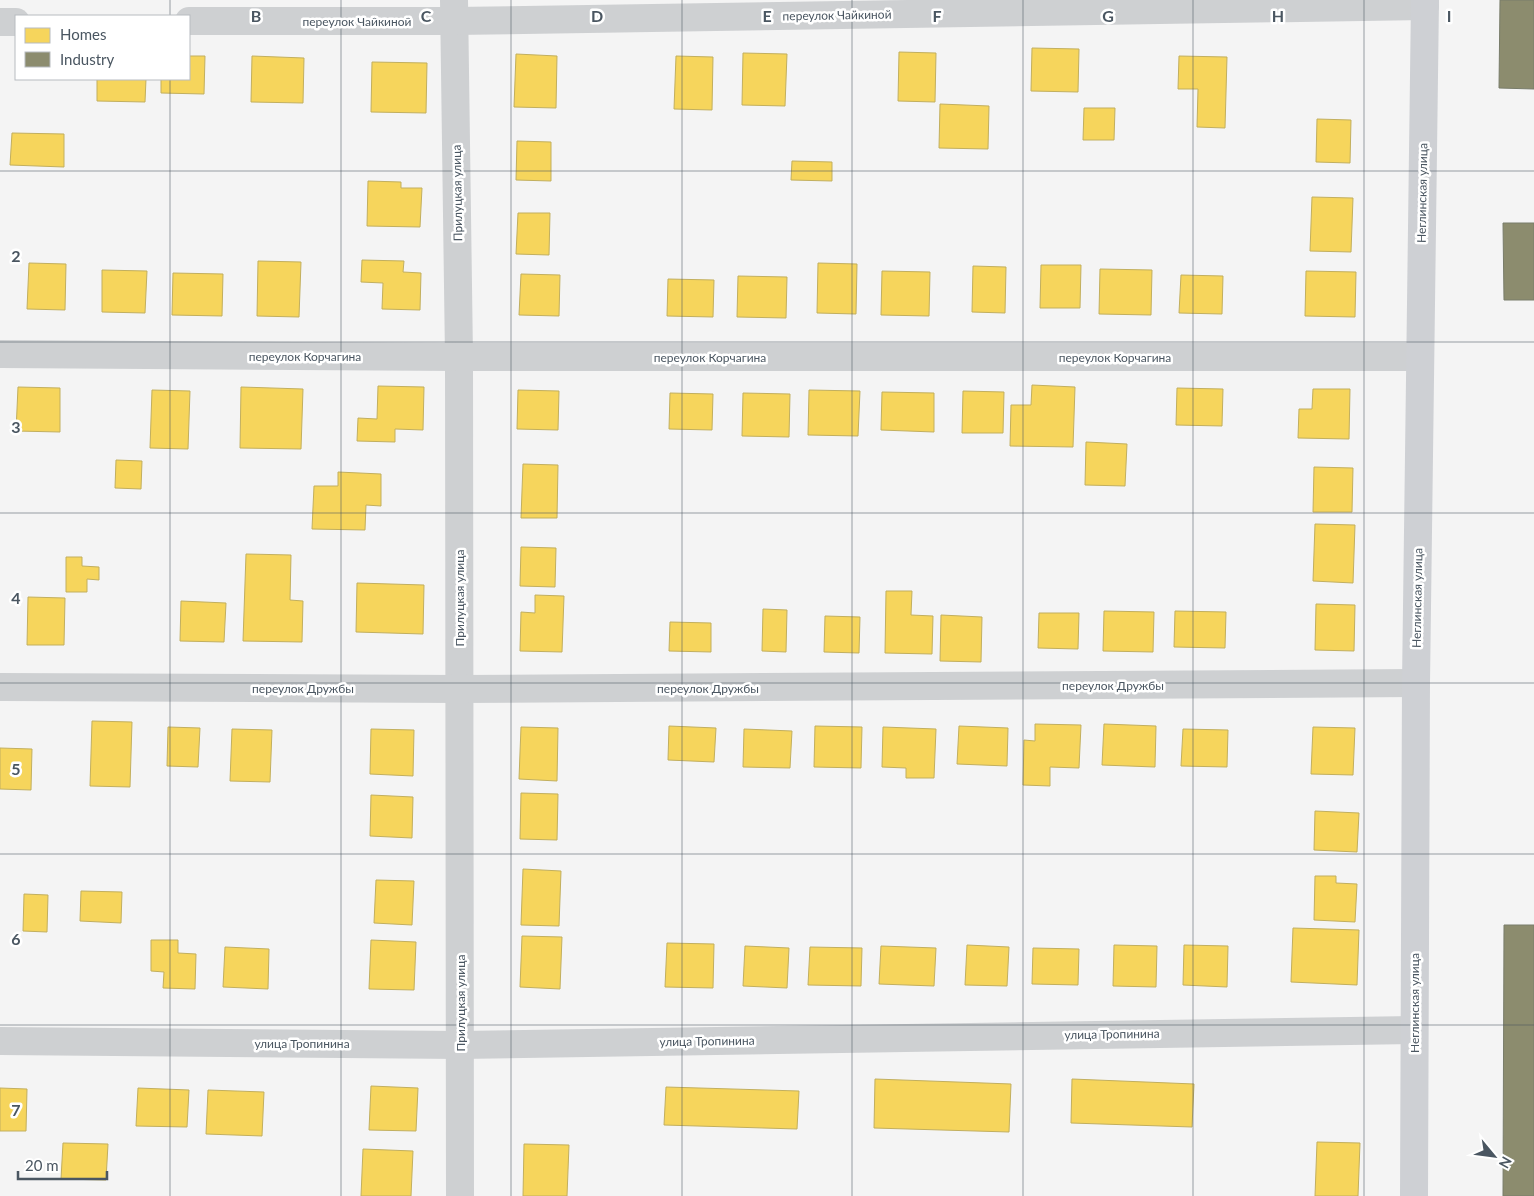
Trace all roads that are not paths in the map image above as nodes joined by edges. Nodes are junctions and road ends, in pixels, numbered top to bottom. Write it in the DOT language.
graph roads {
  1 [pos="1425,3"];
  2 [pos="454,10"];
  3 [pos="190,21"];
  4 [pos="0,22"];
  5 [pos="15,22"];
  6 [pos="0,354"];
  7 [pos="459,357"];
  8 [pos="1419,357"];
  9 [pos="1416,683"];
  10 [pos="0,687"];
  11 [pos="458,689"];
  12 [pos="1414,1030"];
  13 [pos="0,1041"];
  14 [pos="460,1044"];
  15 [pos="460,1196"];
  16 [pos="1414,1196"];
  1 -- 2 [label="street, переулок Чайкиной"];
  1 -- 8 [label="street, Неглинская улица"];
  2 -- 3 [label="street, переулок Чайкиной"];
  2 -- 7 [label="street, Прилуцкая улица"];
  4 -- 5 [label="street"];
  6 -- 7 [label="street, переулок Корчагина"];
  7 -- 8 [label="street, переулок Корчагина"];
  7 -- 11 [label="street, Прилуцкая улица"];
  8 -- 9 [label="street, Неглинская улица"];
  9 -- 11 [label="street, переулок Дружбы"];
  9 -- 12 [label="street, Неглинская улица"];
  10 -- 11 [label="street, переулок Дружбы"];
  11 -- 14 [label="street, Прилуцкая улица"];
  12 -- 14 [label="street, улица Тропинина"];
  12 -- 16 [label="street, Неглинская улица"];
  13 -- 14 [label="street, улица Тропинина"];
  14 -- 15 [label="street, Прилуцкая улица"];
}
